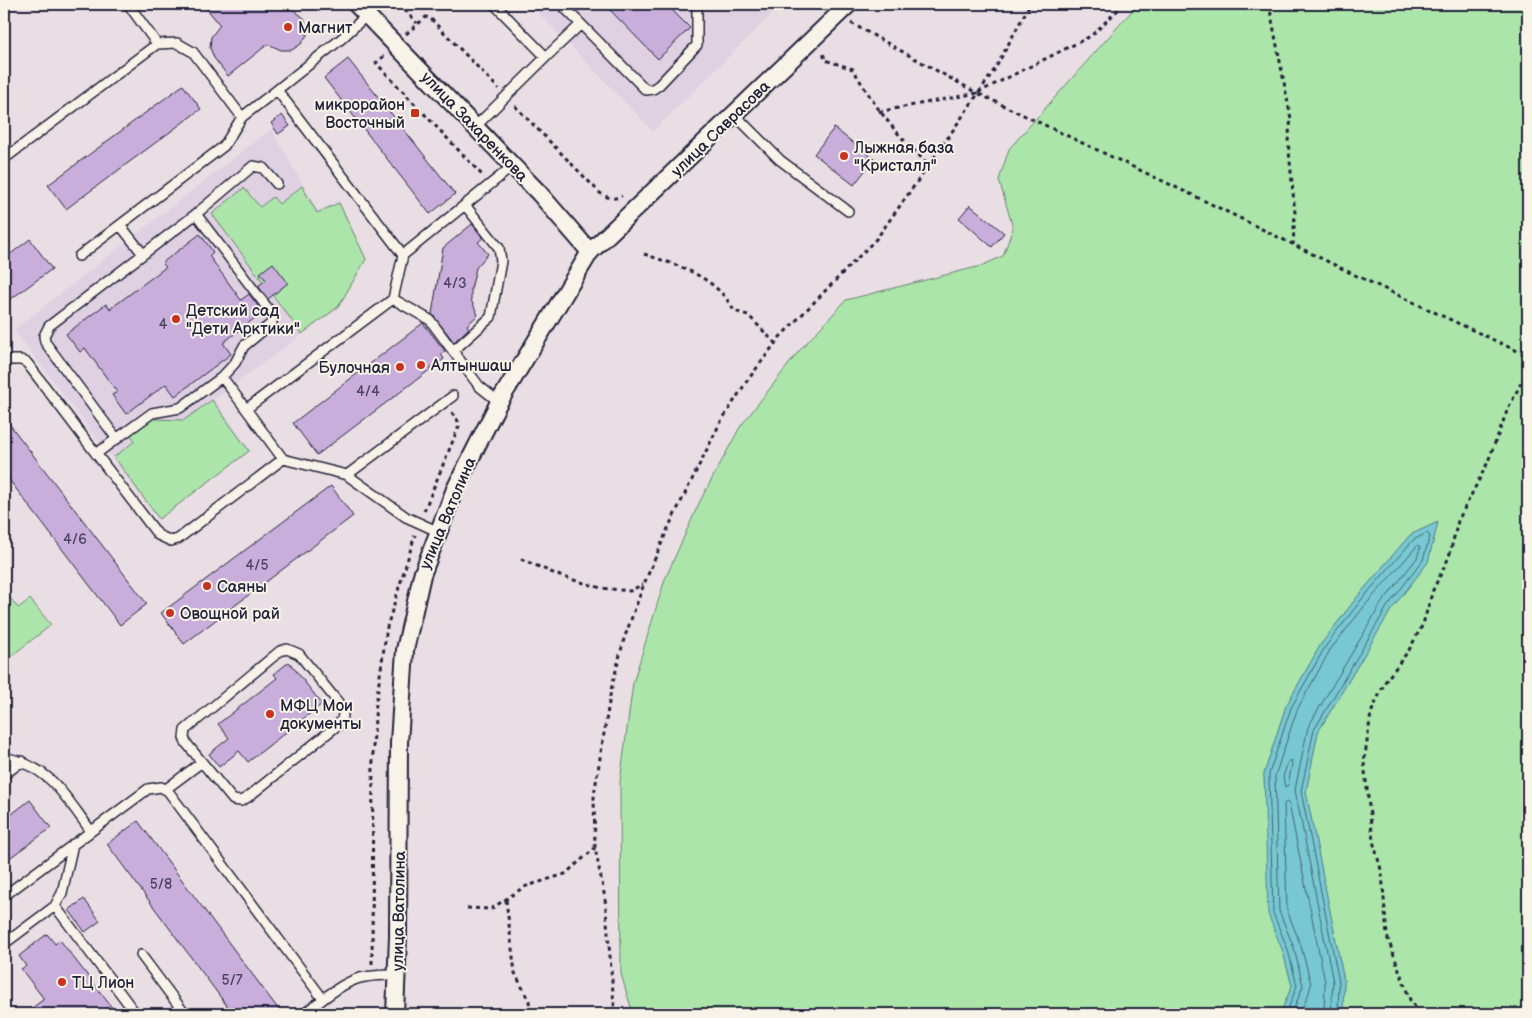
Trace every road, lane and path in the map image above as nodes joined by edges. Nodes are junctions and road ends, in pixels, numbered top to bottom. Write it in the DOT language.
graph roads {
  1 [pos="128,4"];
  2 [pos="399,4"];
  3 [pos="494,4"];
  4 [pos="561,4"];
  5 [pos="697,4"];
  6 [pos="849,4"];
  7 [pos="1030,4"];
  8 [pos="1124,4"];
  9 [pos="1269,4"];
  10 [pos="361,9"];
  11 [pos="837,16"];
  12 [pos="417,23"];
  13 [pos="580,24"];
  14 [pos="157,44"];
  15 [pos="395,44"];
  16 [pos="822,45"];
  17 [pos="546,57"];
  18 [pos="277,90"];
  19 [pos="977,93"];
  20 [pos="506,96"];
  21 [pos="878,112"];
  22 [pos="734,114"];
  23 [pos="242,117"];
  24 [pos="475,126"];
  25 [pos="4,159"];
  26 [pos="929,165"];
  27 [pos="513,166"];
  28 [pos="277,184"];
  29 [pos="491,184"];
  30 [pos="628,191"];
  31 [pos="465,205"];
  32 [pos="848,211"];
  33 [pos="196,214"];
  34 [pos="120,224"];
  35 [pos="1293,245"];
  36 [pos="590,252"];
  37 [pos="143,254"];
  38 [pos="644,254"];
  39 [pos="403,255"];
  40 [pos="79,256"];
  41 [pos="393,299"];
  42 [pos="775,343"];
  43 [pos="453,351"];
  44 [pos="1528,356"];
  45 [pos="4,360"];
  46 [pos="1528,369"];
  47 [pos="222,377"];
  48 [pos="454,396"];
  49 [pos="499,402"];
  50 [pos="246,409"];
  51 [pos="117,438"];
  52 [pos="96,454"];
  53 [pos="283,458"];
  54 [pos="347,475"];
  55 [pos="437,531"];
  56 [pos="521,558"];
  57 [pos="644,584"];
  58 [pos="4,756"];
  59 [pos="22,761"];
  60 [pos="202,762"];
  61 [pos="4,775"];
  62 [pos="166,789"];
  63 [pos="91,831"];
  64 [pos="73,844"];
  65 [pos="595,848"];
  66 [pos="4,896"];
  67 [pos="506,900"];
  68 [pos="55,906"];
  69 [pos="467,908"];
  70 [pos="4,944"];
  71 [pos="141,955"];
  72 [pos="397,975"];
  73 [pos="323,999"];
  74 [pos="136,1014"];
  75 [pos="185,1014"];
  76 [pos="304,1014"];
  77 [pos="395,1014"];
  78 [pos="531,1014"];
  79 [pos="617,1014"];
  80 [pos="1420,1014"];
  1 -- 14 [label="lane"];
  2 -- 12 [label="path"];
  3 -- 17 [label="lane"];
  4 -- 13 [label="lane"];
  5 -- 13 [label="lane"];
  6 -- 11 [label="street, улица Саврасова"];
  7 -- 19 [label="path"];
  8 -- 19 [label="path"];
  9 -- 35 [label="path"];
  10 -- 15 [label="street, улица Захаренкова"];
  10 -- 18 [label="lane"];
  11 -- 19 [label="path"];
  11 -- 22 [label="street, улица Саврасова"];
  12 -- 15 [label="path"];
  12 -- 20 [label="path"];
  13 -- 17 [label="lane"];
  14 -- 23 [label="lane"];
  14 -- 25 [label="lane"];
  15 -- 24 [label="street, улица Захаренкова"];
  15 -- 29 [label="path"];
  16 -- 21 [label="path"];
  17 -- 20 [label="lane"];
  18 -- 23 [label="lane"];
  18 -- 39 [label="lane"];
  19 -- 21 [label="path"];
  19 -- 26 [label="path"];
  19 -- 35 [label="path"];
  20 -- 24 [label="lane"];
  20 -- 30 [label="path"];
  21 -- 26 [label="path"];
  22 -- 32 [label="lane"];
  22 -- 36 [label="street, улица Саврасова"];
  23 -- 34 [label="lane"];
  24 -- 27 [label="street, улица Захаренкова"];
  26 -- 42 [label="path"];
  27 -- 29 [label="lane"];
  27 -- 36 [label="street, улица Захаренкова"];
  28 -- 33 [label="lane"];
  29 -- 31 [label="lane"];
  31 -- 39 [label="lane"];
  31 -- 43 [label="lane"];
  33 -- 37 [label="lane"];
  33 -- 47 [label="lane"];
  34 -- 37 [label="lane"];
  34 -- 40 [label="lane"];
  35 -- 44 [label="path"];
  36 -- 49 [label="street, улица Ватолина"];
  37 -- 51 [label="lane"];
  38 -- 42 [label="path"];
  39 -- 41 [label="lane"];
  41 -- 43 [label="lane"];
  41 -- 50 [label="lane"];
  42 -- 57 [label="path"];
  43 -- 49 [label="lane"];
  45 -- 52 [label="lane"];
  46 -- 80 [label="path"];
  47 -- 50 [label="lane"];
  47 -- 51 [label="lane"];
  48 -- 54 [label="lane"];
  49 -- 55 [label="street, улица Ватолина"];
  50 -- 53 [label="lane"];
  51 -- 52 [label="lane"];
  52 -- 53 [label="lane"];
  53 -- 54 [label="lane"];
  54 -- 55 [label="lane"];
  55 -- 72 [label="street, улица Ватолина"];
  56 -- 57 [label="path"];
  57 -- 65 [label="path"];
  58 -- 59 [label="lane"];
  59 -- 61 [label="lane"];
  59 -- 63 [label="lane"];
  60 -- 60 [label="lane"];
  60 -- 62 [label="lane"];
  62 -- 63 [label="lane"];
  62 -- 73 [label="lane"];
  63 -- 64 [label="lane"];
  64 -- 66 [label="lane"];
  64 -- 68 [label="lane"];
  65 -- 67 [label="path"];
  65 -- 79 [label="path"];
  67 -- 69 [label="path"];
  67 -- 78 [label="path"];
  68 -- 70 [label="lane"];
  68 -- 74 [label="lane"];
  71 -- 75 [label="lane"];
  72 -- 73 [label="lane"];
  72 -- 77 [label="street, улица Ватолина"];
  73 -- 76 [label="lane"];
}
